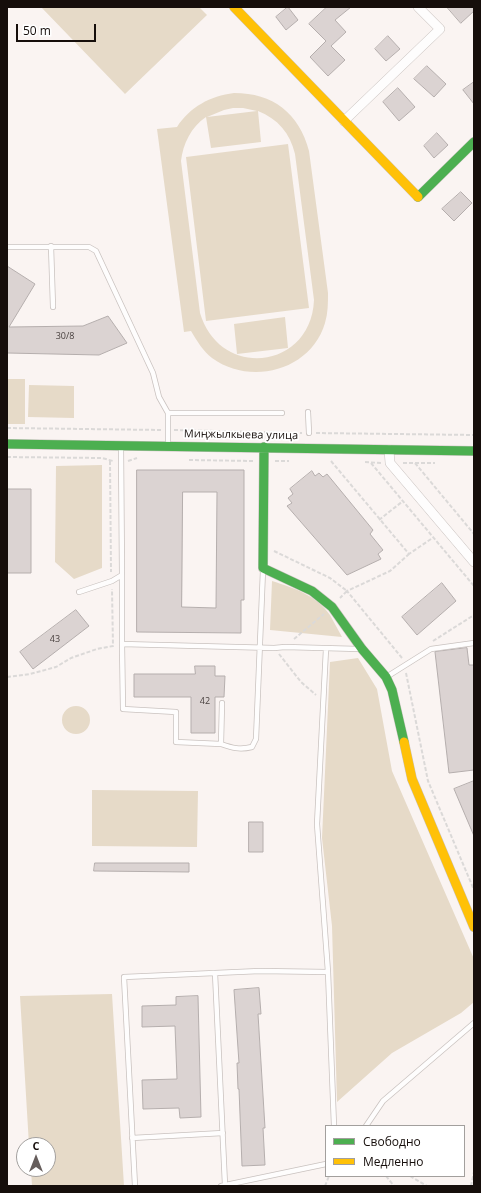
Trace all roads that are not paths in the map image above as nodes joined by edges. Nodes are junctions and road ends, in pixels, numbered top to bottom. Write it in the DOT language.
graph roads {
  1 [pos="234,7"];
  2 [pos="422,8"];
  3 [pos="344,121"];
  4 [pos="474,142"];
  5 [pos="51,246"];
  6 [pos="7,247"];
  7 [pos="53,307"];
  8 [pos="308,412"];
  9 [pos="168,413"];
  10 [pos="282,413"];
  11 [pos="309,433"];
  12 [pos="7,444"];
  13 [pos="121,445"];
  14 [pos="168,446"];
  15 [pos="264,447"];
  16 [pos="389,450"];
  17 [pos="474,451"];
  18 [pos="474,562"];
  19 [pos="263,568"];
  20 [pos="122,575"];
  21 [pos="79,592"];
  22 [pos="474,643"];
  23 [pos="122,644"];
  24 [pos="260,647"];
  25 [pos="326,648"];
  26 [pos="362,649"];
  27 [pos="386,677"];
  28 [pos="222,703"];
  29 [pos="221,744"];
  30 [pos="474,926"];
  31 [pos="328,972"];
  32 [pos="215,973"];
  33 [pos="474,1023"];
  34 [pos="334,1125"];
  35 [pos="367,1125"];
  36 [pos="223,1133"];
  37 [pos="132,1138"];
  38 [pos="325,1164"];
  39 [pos="135,1186"];
  40 [pos="223,1186"];
  1 -- 3 [label="street"];
  2 -- 3 [label="street"];
  3 -- 4 [label="street"];
  5 -- 6 [label="lane"];
  5 -- 7 [label="lane"];
  5 -- 9 [label="lane"];
  8 -- 11 [label="lane"];
  9 -- 10 [label="lane"];
  9 -- 14 [label="lane"];
  12 -- 13 [label="street, Миңжылкыева улица"];
  13 -- 14 [label="street, Миңжылкыева улица"];
  13 -- 20 [label="lane"];
  14 -- 15 [label="street, Миңжылкыева улица"];
  15 -- 16 [label="street, Миңжылкыева улица"];
  15 -- 19 [label="street"];
  16 -- 17 [label="street, Миңжылкыева улица"];
  16 -- 18 [label="street"];
  19 -- 24 [label="lane"];
  19 -- 26 [label="street"];
  20 -- 21 [label="lane"];
  20 -- 23 [label="lane"];
  22 -- 27 [label="lane"];
  23 -- 24 [label="lane"];
  23 -- 29 [label="lane"];
  24 -- 25 [label="lane"];
  24 -- 29 [label="lane"];
  25 -- 26 [label="lane"];
  25 -- 31 [label="lane"];
  26 -- 27 [label="street"];
  27 -- 30 [label="street"];
  28 -- 29 [label="lane"];
  31 -- 32 [label="lane"];
  31 -- 34 [label="lane"];
  32 -- 36 [label="lane"];
  32 -- 37 [label="lane"];
  33 -- 35 [label="lane"];
  36 -- 37 [label="lane"];
  36 -- 40 [label="lane"];
  37 -- 39 [label="lane"];
  38 -- 40 [label="lane"];
}
